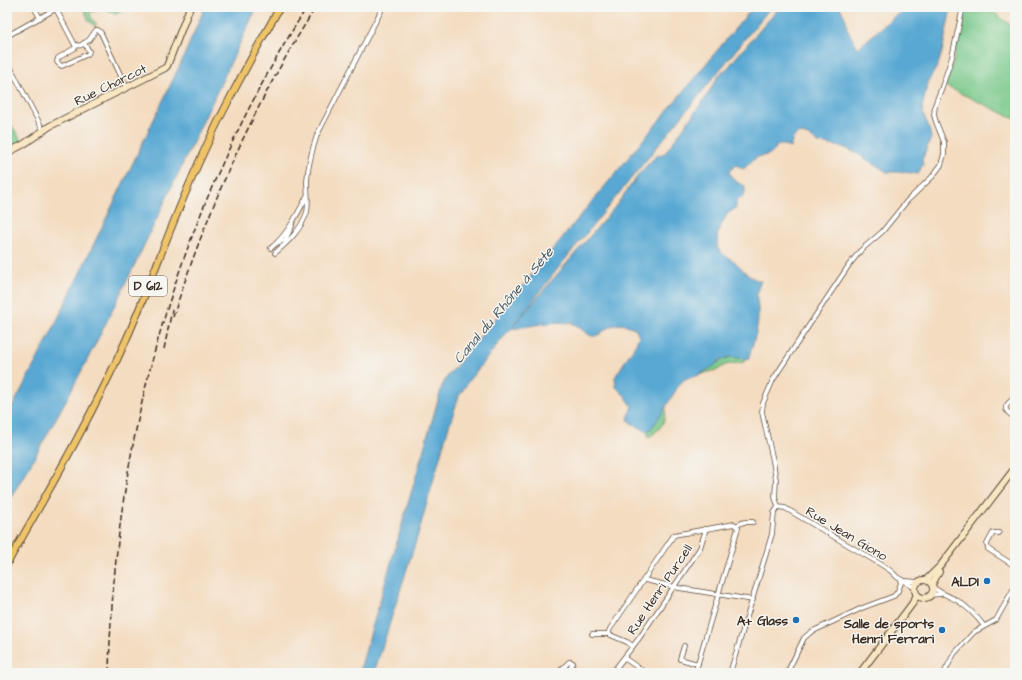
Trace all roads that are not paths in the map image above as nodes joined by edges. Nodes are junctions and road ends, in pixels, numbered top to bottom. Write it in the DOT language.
graph roads {
  1 [pos="34,7"];
  2 [pos="190,7"];
  3 [pos="280,7"];
  4 [pos="383,7"];
  5 [pos="963,7"];
  6 [pos="57,8"];
  7 [pos="40,18"];
  8 [pos="7,36"];
  9 [pos="84,43"];
  10 [pos="77,45"];
  11 [pos="7,61"];
  12 [pos="126,87"];
  13 [pos="43,130"];
  14 [pos="7,153"];
  15 [pos="307,196"];
  16 [pos="294,222"];
  17 [pos="286,242"];
  18 [pos="277,243"];
  19 [pos="271,248"];
  20 [pos="275,253"];
  21 [pos="1015,397"];
  22 [pos="1015,418"];
  23 [pos="1015,468"];
  24 [pos="1015,472"];
  25 [pos="778,507"];
  26 [pos="753,522"];
  27 [pos="737,525"];
  28 [pos="704,529"];
  29 [pos="999,533"];
  30 [pos="7,562"];
  31 [pos="1015,566"];
  32 [pos="644,580"];
  33 [pos="903,581"];
  34 [pos="930,584"];
  35 [pos="1015,586"];
  36 [pos="674,587"];
  37 [pos="918,591"];
  38 [pos="719,594"];
  39 [pos="942,594"];
  40 [pos="930,595"];
  41 [pos="753,600"];
  42 [pos="984,626"];
  43 [pos="592,634"];
  44 [pos="608,634"];
  45 [pos="633,646"];
  46 [pos="684,646"];
  47 [pos="624,658"];
  48 [pos="698,664"];
  49 [pos="558,673"];
  50 [pos="568,673"];
  51 [pos="612,673"];
  52 [pos="646,673"];
  53 [pos="695,673"];
  54 [pos="730,673"];
  55 [pos="787,673"];
  56 [pos="860,673"];
  57 [pos="944,673"];
  1 -- 7 [label="street"];
  2 -- 12 [label="main road, Rue Charcot"];
  3 -- 30 [label="main road, D 612"];
  4 -- 15 [label="street"];
  5 -- 25 [label="street"];
  6 -- 7 [label="street"];
  6 -- 10 [label="street"];
  7 -- 8 [label="street"];
  9 -- 10 [label="street"];
  9 -- 10 [label="street"];
  9 -- 12 [label="street"];
  11 -- 13 [label="street"];
  12 -- 13 [label="main road, Rue Charcot"];
  13 -- 14 [label="main road, Rue Charcot"];
  15 -- 16 [label="street"];
  15 -- 17 [label="street"];
  16 -- 17 [label="street"];
  16 -- 18 [label="street"];
  17 -- 18 [label="street"];
  17 -- 20 [label="street"];
  18 -- 19 [label="street"];
  21 -- 22 [label="street"];
  23 -- 34 [label="main road"];
  24 -- 34 [label="main road"];
  25 -- 33 [label="street, Rue Jean Giono"];
  25 -- 41 [label="street"];
  26 -- 27 [label="street"];
  27 -- 28 [label="street"];
  27 -- 38 [label="street"];
  28 -- 32 [label="street"];
  28 -- 36 [label="street, Rue Henri Purcell"];
  29 -- 31 [label="street"];
  32 -- 36 [label="street"];
  32 -- 44 [label="street"];
  33 -- 37 [label="street"];
  33 -- 55 [label="street"];
  34 -- 37 [label="main road"];
  34 -- 39 [label="street"];
  34 -- 40 [label="main road"];
  35 -- 42 [label="street"];
  36 -- 38 [label="street"];
  36 -- 45 [label="street, Rue Henri Purcell"];
  37 -- 40 [label="main road"];
  37 -- 56 [label="main road"];
  38 -- 41 [label="street"];
  38 -- 48 [label="street"];
  39 -- 40 [label="street"];
  39 -- 42 [label="street"];
  41 -- 54 [label="street"];
  42 -- 57 [label="street"];
  43 -- 44 [label="street"];
  44 -- 45 [label="street"];
  45 -- 47 [label="street, Rue Henri Purcell"];
  46 -- 48 [label="street"];
  47 -- 51 [label="street, Rue Henri Purcell"];
  47 -- 52 [label="street"];
  48 -- 53 [label="street"];
  49 -- 50 [label="street"];
}
